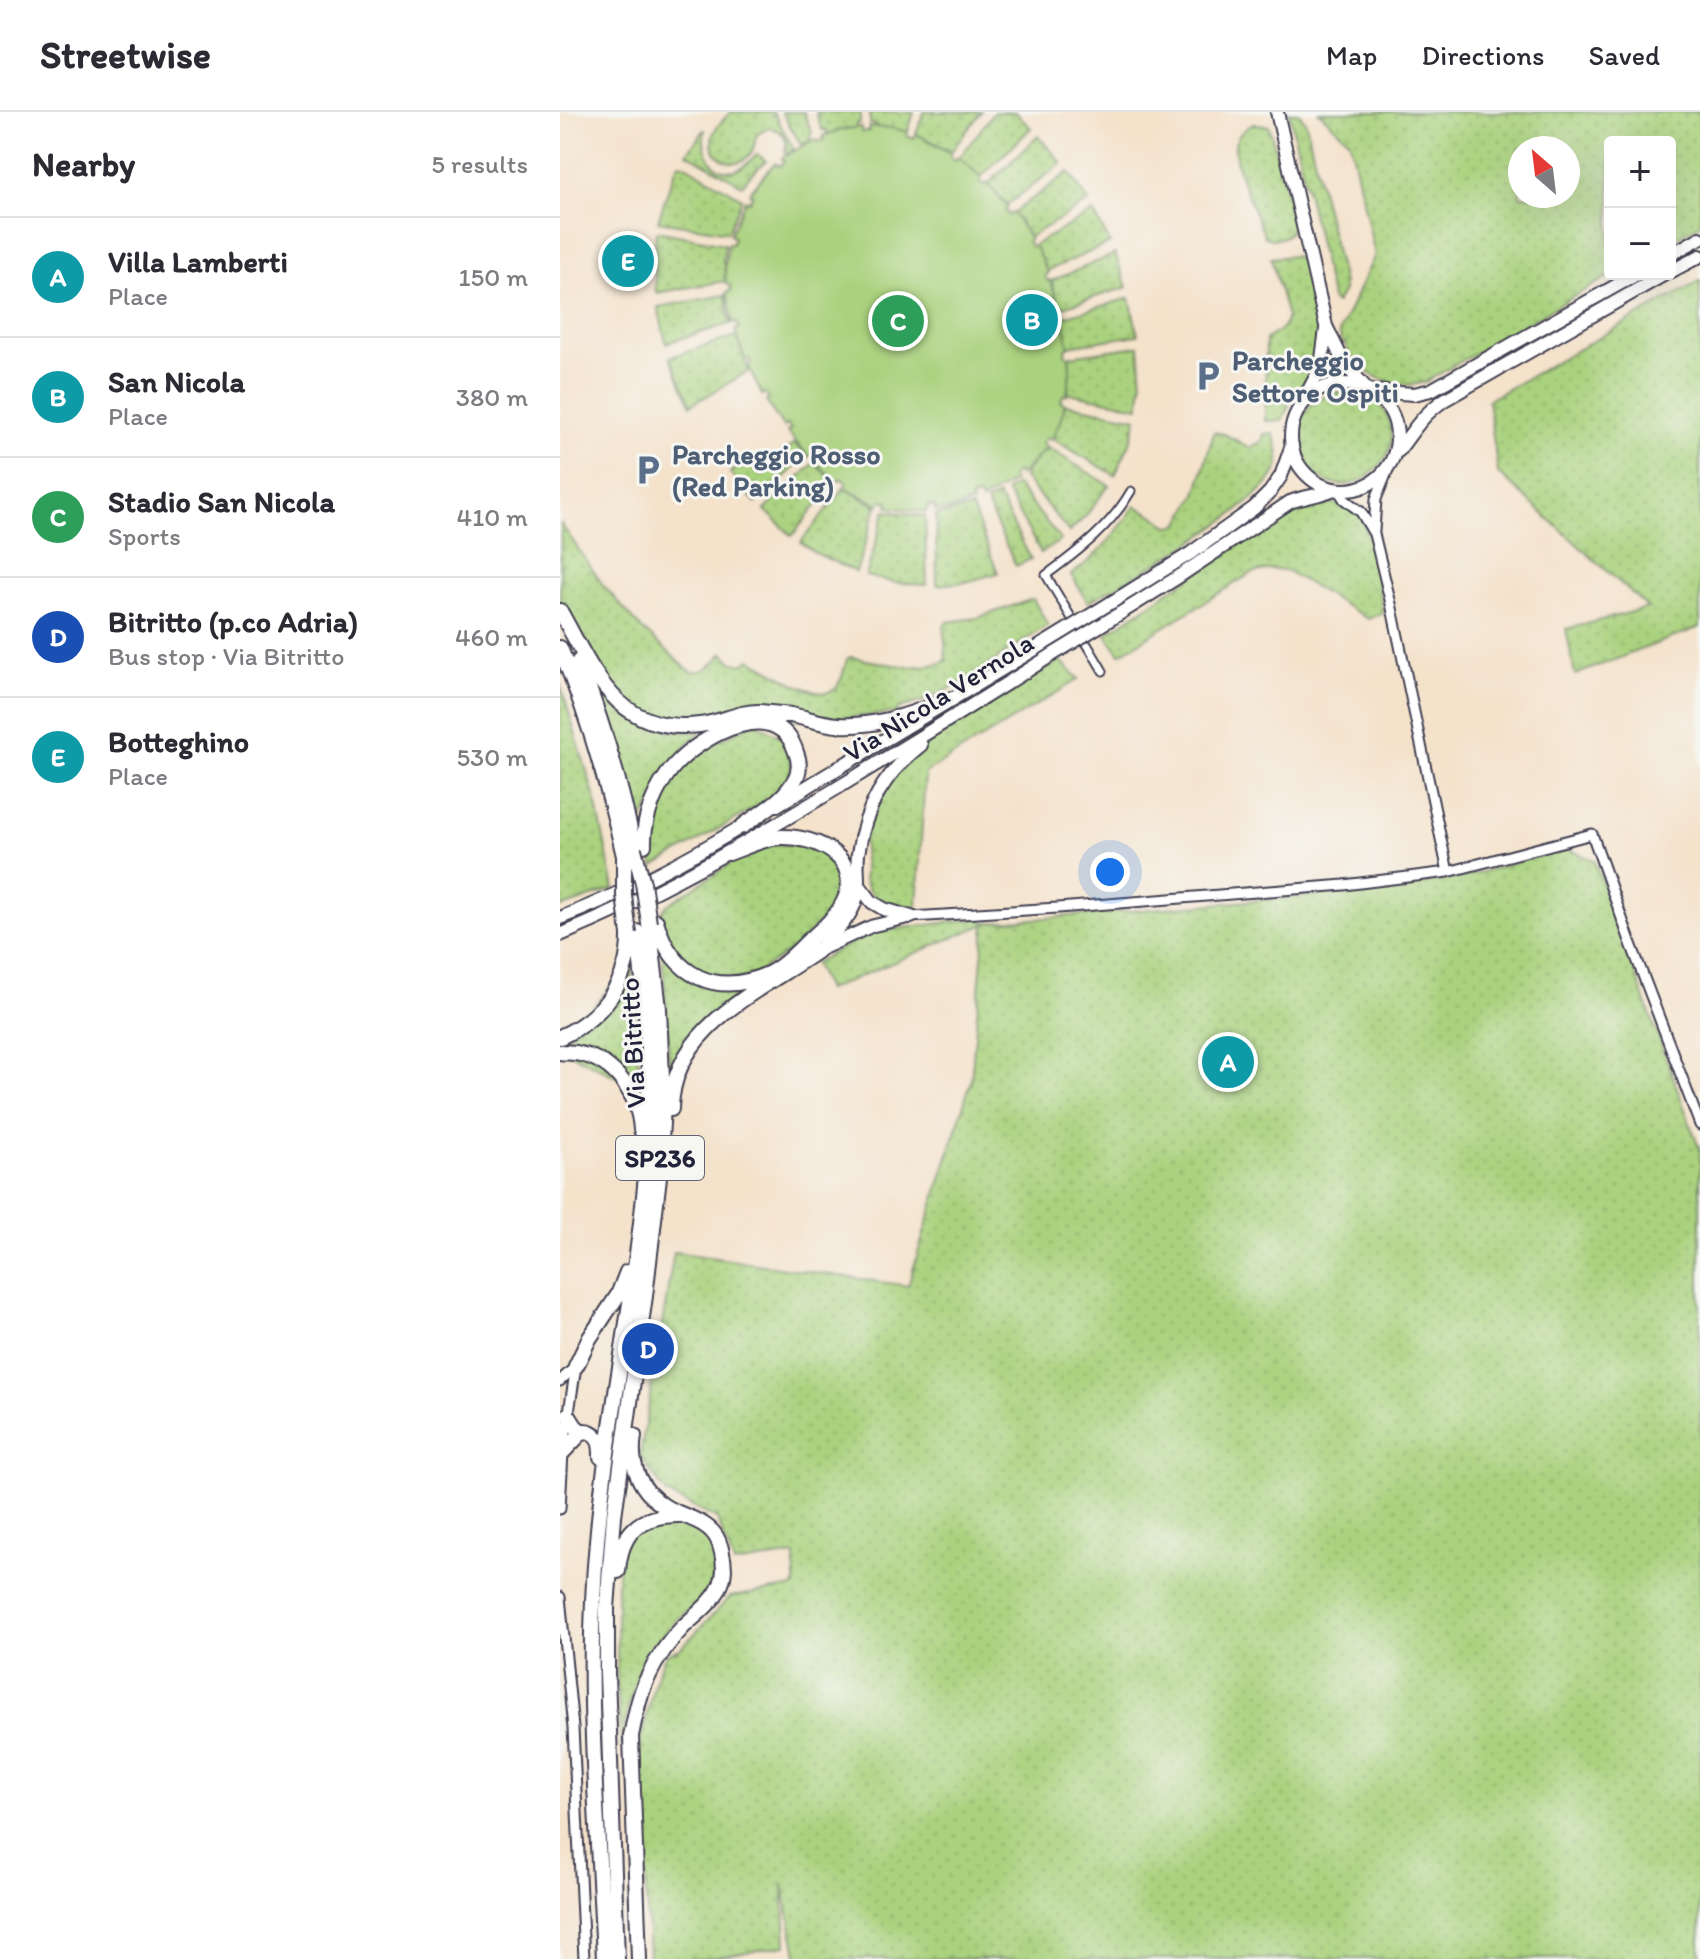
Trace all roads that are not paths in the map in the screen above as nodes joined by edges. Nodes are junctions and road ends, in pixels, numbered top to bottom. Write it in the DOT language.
graph roads {
  1 [pos="1277,112"];
  2 [pos="1700,238"];
  3 [pos="1676,252"];
  4 [pos="1700,256"];
  5 [pos="1676,269"];
  6 [pos="1626,280"];
  7 [pos="1656,280"];
  8 [pos="1326,326"];
  9 [pos="1368,389"];
  10 [pos="1302,405"];
  11 [pos="1292,445"];
  12 [pos="1391,462"];
  13 [pos="1336,489"];
  14 [pos="1131,491"];
  15 [pos="1374,534"];
  16 [pos="1116,608"];
  17 [pos="560,612"];
  18 [pos="560,648"];
  19 [pos="1048,649"];
  20 [pos="560,671"];
  21 [pos="1103,671"];
  22 [pos="952,699"];
  23 [pos="955,717"];
  24 [pos="614,814"];
  25 [pos="743,826"];
  26 [pos="634,850"];
  27 [pos="729,853"];
  28 [pos="1448,872"];
  29 [pos="859,885"];
  30 [pos="911,917"];
  31 [pos="560,918"];
  32 [pos="644,924"];
  33 [pos="560,935"];
  34 [pos="817,951"];
  35 [pos="560,1037"];
  36 [pos="560,1052"];
  37 [pos="1700,1125"];
  38 [pos="645,1186"];
  39 [pos="648,1274"];
  40 [pos="576,1366"];
  41 [pos="560,1381"];
  42 [pos="631,1393"];
  43 [pos="563,1413"];
  44 [pos="583,1431"];
  45 [pos="562,1463"];
  46 [pos="560,1509"];
  47 [pos="683,1515"];
  48 [pos="595,1570"];
  49 [pos="560,1597"];
  50 [pos="560,1727"];
  51 [pos="609,1727"];
  52 [pos="573,1728"];
  53 [pos="584,1959"];
  54 [pos="604,1959"];
  55 [pos="617,1959"];
  56 [pos="639,1959"];
  1 -- 8 [label="main road"];
  2 -- 3 [label="main road"];
  4 -- 5 [label="main road"];
  6 -- 9 [label="main road"];
  7 -- 12 [label="main road"];
  8 -- 9 [label="main road"];
  8 -- 10 [label="main road"];
  9 -- 10 [label="main road"];
  9 -- 12 [label="main road"];
  10 -- 11 [label="main road"];
  11 -- 13 [label="main road"];
  11 -- 16 [label="main road, Via Nicola Vernola"];
  12 -- 13 [label="main road"];
  12 -- 15 [label="street"];
  13 -- 15 [label="street"];
  13 -- 16 [label="main road, Via Nicola Vernola"];
  14 -- 21 [label="street"];
  15 -- 28 [label="street"];
  16 -- 19 [label="main road, Via Nicola Vernola, bridge"];
  17 -- 22 [label="highway"];
  17 -- 26 [label="highway, Via Bitritto / SP236"];
  18 -- 24 [label="highway, Via Bitritto / SP236"];
  19 -- 22 [label="main road, Via Nicola Vernola"];
  19 -- 23 [label="main road, Via Nicola Vernola"];
  20 -- 24 [label="highway"];
  22 -- 25 [label="main road, Via Nicola Vernola"];
  23 -- 27 [label="main road, Via Nicola Vernola"];
  23 -- 29 [label="main road"];
  24 -- 26 [label="highway, Via Bitritto / SP236"];
  25 -- 26 [label="highway"];
  25 -- 31 [label="main road, Via Nicola Vernola"];
  26 -- 32 [label="highway, Via Bitritto / SP236, bridge"];
  26 -- 32 [label="highway, Via Bitritto / SP236, bridge"];
  27 -- 32 [label="highway"];
  27 -- 33 [label="main road, Via Nicola Vernola"];
  28 -- 30 [label="street"];
  28 -- 37 [label="street"];
  29 -- 30 [label="main road"];
  29 -- 34 [label="main road"];
  30 -- 34 [label="street"];
  32 -- 35 [label="highway"];
  32 -- 38 [label="highway, Via Bitritto / SP236"];
  32 -- 39 [label="highway, Via Bitritto / SP236"];
  34 -- 39 [label="highway"];
  36 -- 38 [label="highway"];
  38 -- 40 [label="highway"];
  38 -- 48 [label="highway, Via Bitritto / SP236"];
  39 -- 42 [label="highway, Via Bitritto / SP236"];
  40 -- 41 [label="street"];
  40 -- 43 [label="street"];
  42 -- 47 [label="highway"];
  42 -- 51 [label="highway, Via Bitritto / SP236"];
  43 -- 44 [label="highway"];
  43 -- 45 [label="street"];
  44 -- 45 [label="highway"];
  44 -- 48 [label="highway"];
  45 -- 46 [label="street"];
  47 -- 51 [label="highway"];
  47 -- 56 [label="highway"];
  48 -- 54 [label="highway, Via Bitritto / SP236"];
  49 -- 52 [label="street"];
  50 -- 52 [label="street"];
  51 -- 55 [label="highway, Via Bitritto / SP236"];
  52 -- 53 [label="street"];
}
